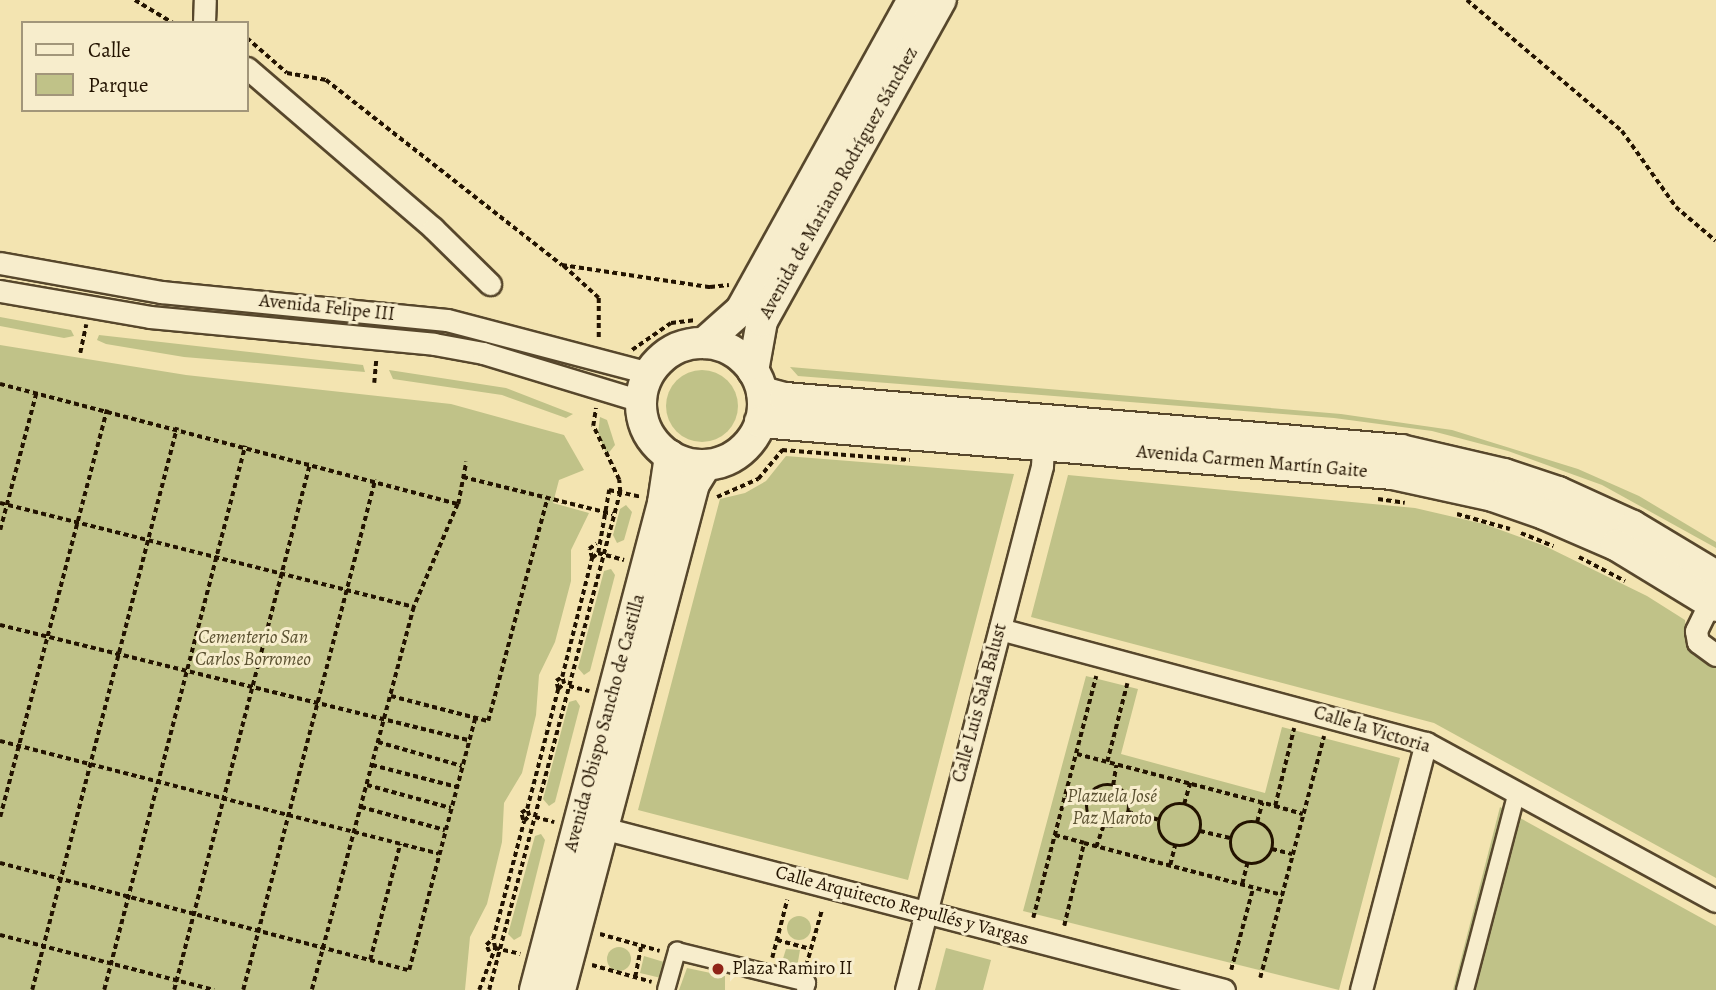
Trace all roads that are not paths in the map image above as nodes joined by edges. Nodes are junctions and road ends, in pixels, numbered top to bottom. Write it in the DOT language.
graph roads {
  1 [pos="205,0"];
  2 [pos="913,0"];
  3 [pos="941,0"];
  4 [pos="204,21"];
  5 [pos="248,69"];
  6 [pos="0,263"];
  7 [pos="489,284"];
  8 [pos="0,291"];
  9 [pos="704,343"];
  10 [pos="649,373"];
  11 [pos="757,382"];
  12 [pos="641,401"];
  13 [pos="760,422"];
  14 [pos="1041,432"];
  15 [pos="670,456"];
  16 [pos="706,465"];
  17 [pos="1712,589"];
  18 [pos="1000,629"];
  19 [pos="1716,655"];
  20 [pos="1426,743"];
  21 [pos="1517,792"];
  22 [pos="580,824"];
  23 [pos="1716,901"];
  24 [pos="925,912"];
  25 [pos="1228,980"];
  26 [pos="804,986"];
  27 [pos="667,988"];
  28 [pos="535,990"];
  29 [pos="560,990"];
  30 [pos="906,990"];
  31 [pos="1361,990"];
  32 [pos="1465,990"];
  1 -- 4 [label="street"];
  2 -- 9 [label="main road, Avenida de Mariano Rodríguez Sánchez"];
  3 -- 11 [label="main road, Avenida de Mariano Rodríguez Sánchez"];
  5 -- 7 [label="street"];
  6 -- 10 [label="street, Avenida Felipe III"];
  8 -- 12 [label="street, Avenida Felipe III"];
  9 -- 10 [label="main road"];
  9 -- 11 [label="main road"];
  10 -- 12 [label="main road"];
  11 -- 13 [label="main road"];
  11 -- 14 [label="main road, Avenida Carmen Martín Gaite"];
  12 -- 15 [label="main road"];
  13 -- 14 [label="main road, Avenida Carmen Martín Gaite"];
  13 -- 16 [label="main road"];
  14 -- 17 [label="main road, Avenida Carmen Martín Gaite"];
  14 -- 18 [label="street, Calle Luis Sala Balust"];
  15 -- 16 [label="main road"];
  15 -- 22 [label="main road, Avenida Obispo Sancho de Castilla"];
  16 -- 22 [label="main road, Avenida Obispo Sancho de Castilla"];
  17 -- 19 [label="street"];
  18 -- 20 [label="street, Calle la Victoria"];
  18 -- 24 [label="street, Calle Luis Sala Balust"];
  20 -- 21 [label="street, Calle la Victoria"];
  20 -- 31 [label="street"];
  21 -- 23 [label="street, Calle la Victoria"];
  21 -- 32 [label="street"];
  22 -- 24 [label="street, Calle Arquitecto Repullés y Vargas"];
  22 -- 28 [label="main road, Avenida Obispo Sancho de Castilla"];
  22 -- 29 [label="main road, Avenida Obispo Sancho de Castilla"];
  24 -- 25 [label="street, Calle Arquitecto Repullés y Vargas"];
  24 -- 30 [label="street, Calle Luis Sala Balust"];
  26 -- 27 [label="street"];
}
